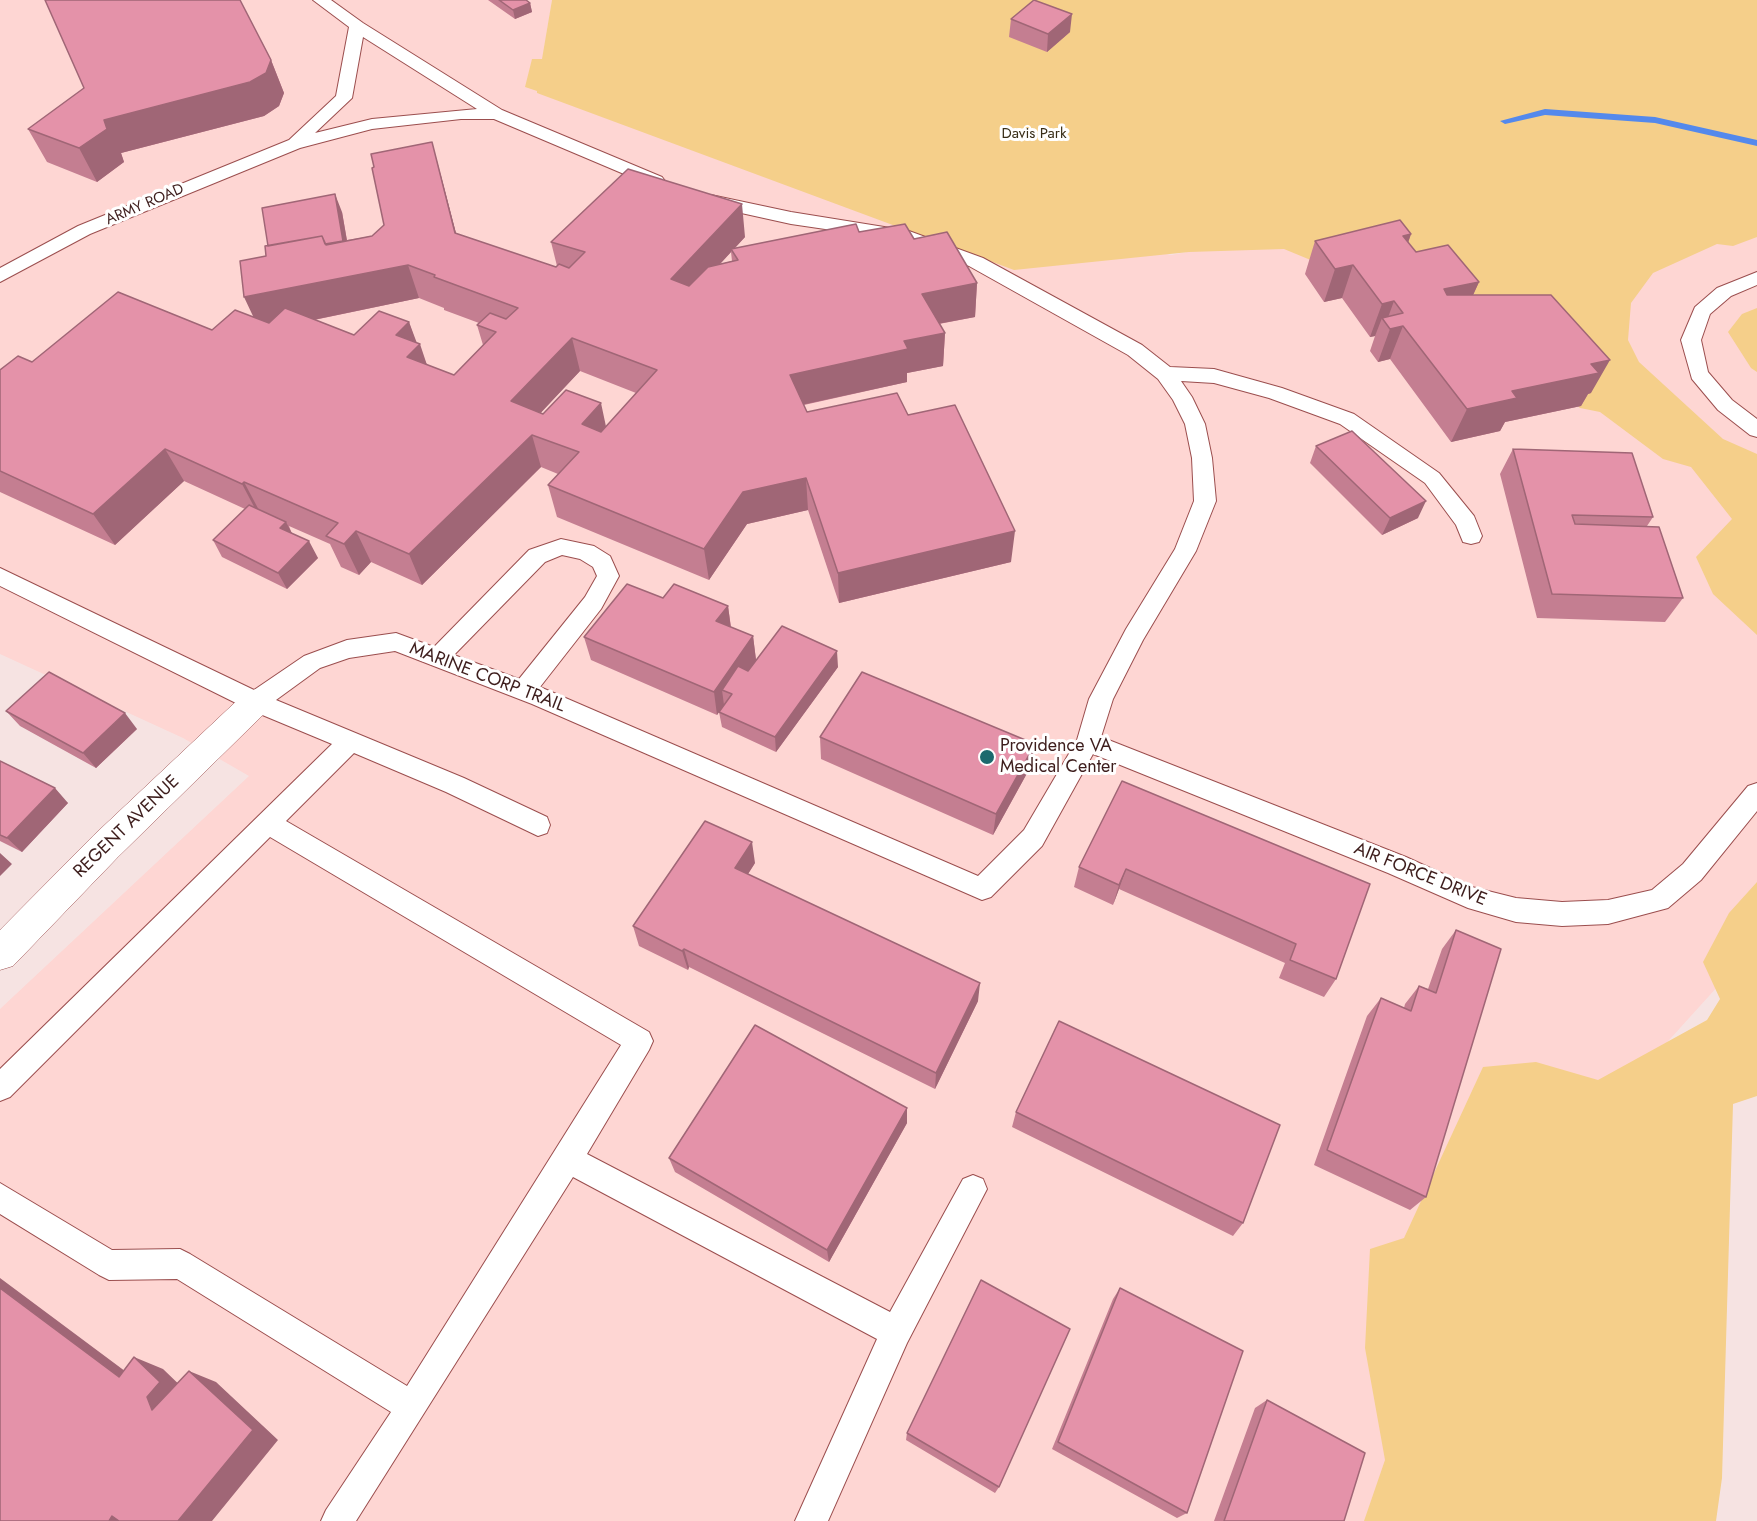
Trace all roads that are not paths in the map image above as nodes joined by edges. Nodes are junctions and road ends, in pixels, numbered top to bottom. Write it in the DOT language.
graph roads {
  1 [pos="321,0"];
  2 [pos="357,26"];
  3 [pos="496,114"];
  4 [pos="294,144"];
  5 [pos="668,186"];
  6 [pos="698,198"];
  7 [pos="0,276"];
  8 [pos="1757,278"];
  9 [pos="1166,374"];
  10 [pos="1757,430"];
  11 [pos="1471,536"];
  12 [pos="0,576"];
  13 [pos="437,658"];
  14 [pos="523,690"];
  15 [pos="256,702"];
  16 [pos="350,742"];
  17 [pos="1088,742"];
  18 [pos="1757,793"];
  19 [pos="267,823"];
  20 [pos="538,825"];
  21 [pos="0,954"];
  22 [pos="0,1088"];
  23 [pos="568,1159"];
  24 [pos="973,1189"];
  25 [pos="0,1197"];
  26 [pos="896,1332"];
  27 [pos="412,1407"];
  28 [pos="337,1521"];
  29 [pos="811,1521"];
  1 -- 2 [label="lane"];
  2 -- 3 [label="lane"];
  2 -- 4 [label="lane, ARMY ROAD"];
  3 -- 4 [label="lane, ARMY ROAD"];
  3 -- 5 [label="lane"];
  4 -- 7 [label="lane, ARMY ROAD"];
  6 -- 9 [label="lane"];
  8 -- 10 [label="lane"];
  9 -- 11 [label="lane"];
  9 -- 17 [label="lane"];
  12 -- 15 [label="lane"];
  13 -- 14 [label="lane, MARINE CORP TRAIL"];
  13 -- 14 [label="lane"];
  13 -- 15 [label="lane, MARINE CORP TRAIL"];
  14 -- 17 [label="lane, MARINE CORP TRAIL"];
  15 -- 16 [label="lane"];
  15 -- 21 [label="street, REGENT AVENUE"];
  16 -- 19 [label="lane"];
  16 -- 20 [label="lane"];
  17 -- 18 [label="lane, AIR FORCE DRIVE"];
  19 -- 22 [label="lane"];
  19 -- 23 [label="lane"];
  23 -- 26 [label="lane"];
  23 -- 27 [label="lane"];
  24 -- 26 [label="lane"];
  25 -- 27 [label="lane"];
  26 -- 29 [label="lane"];
  27 -- 28 [label="lane"];
}
